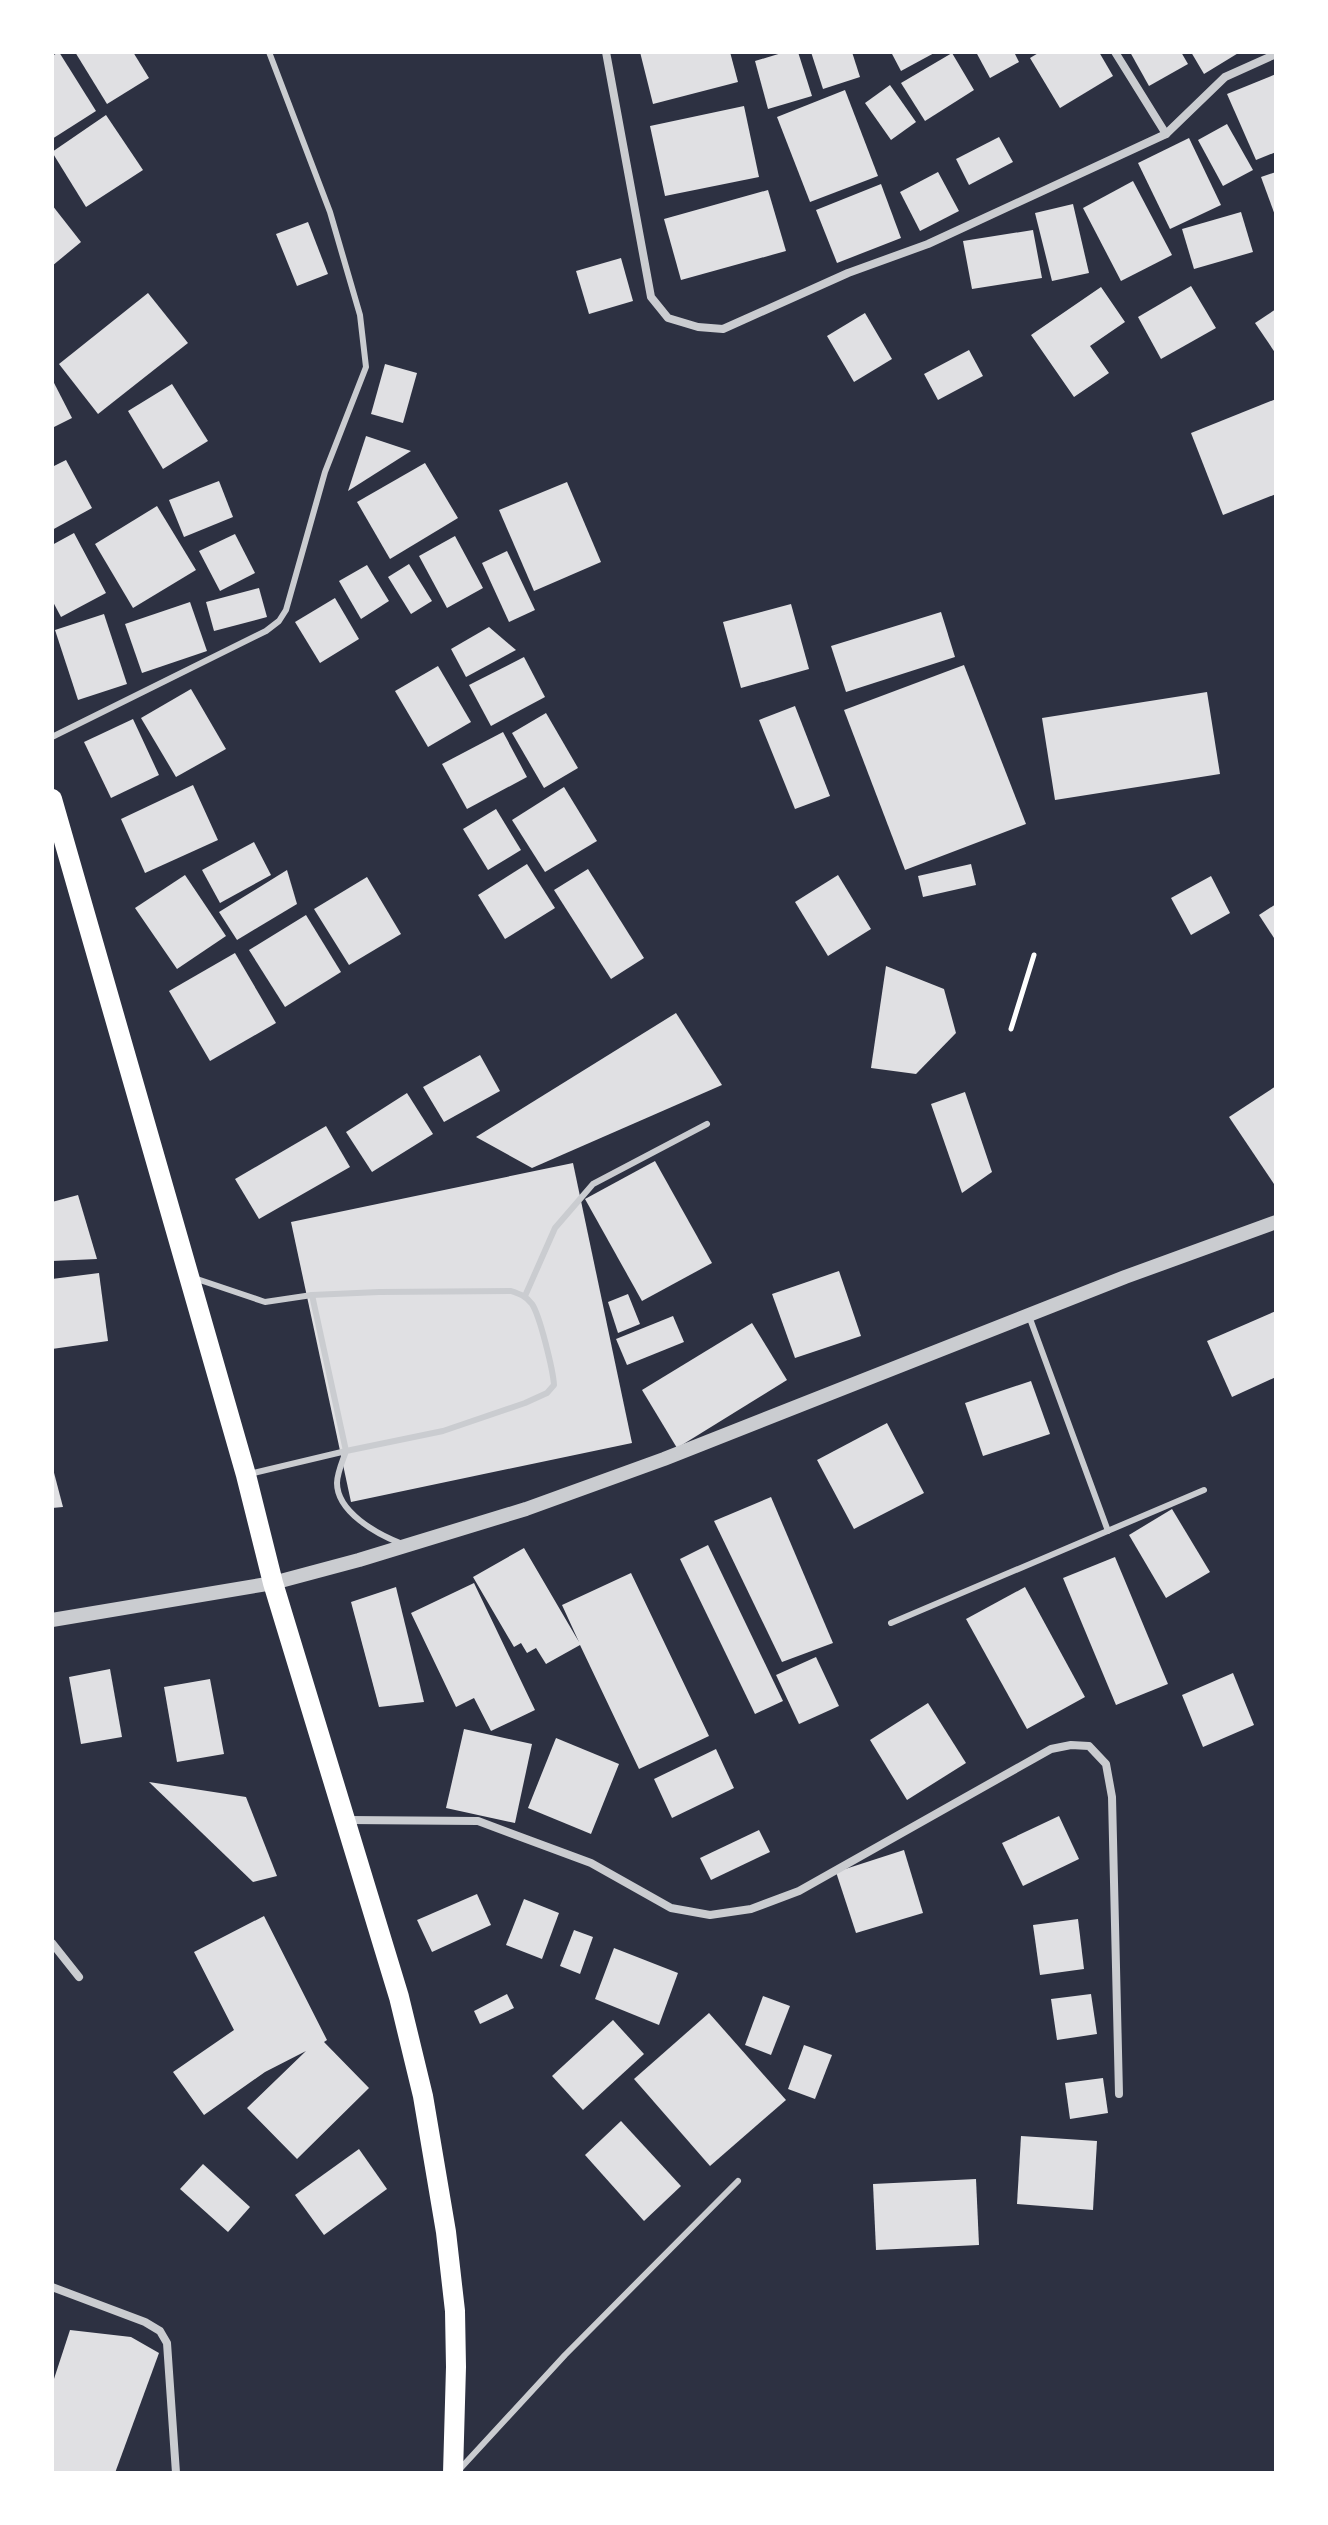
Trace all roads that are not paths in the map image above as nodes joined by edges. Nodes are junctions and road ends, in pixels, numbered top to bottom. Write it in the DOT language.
graph roads {
  1 [pos="269,52"];
  2 [pos="606,52"];
  3 [pos="1115,52"];
  4 [pos="1276,54"];
  5 [pos="1166,134"];
  6 [pos="52,737"];
  7 [pos="52,799"];
  8 [pos="707,1124"];
  9 [pos="1276,1222"];
  10 [pos="188,1276"];
  11 [pos="312,1295"];
  12 [pos="525,1296"];
  13 [pos="1029,1316"];
  14 [pos="346,1451"];
  15 [pos="246,1475"];
  16 [pos="1204,1490"];
  17 [pos="1108,1531"];
  18 [pos="403,1545"];
  19 [pos="273,1583"];
  20 [pos="52,1620"];
  21 [pos="891,1623"];
  22 [pos="347,1820"];
  23 [pos="52,1943"];
  24 [pos="79,1977"];
  25 [pos="1119,2094"];
  26 [pos="738,2181"];
  27 [pos="52,2287"];
  28 [pos="176,2473"];
  29 [pos="455,2473"];
  1 -- 6 [label="lane"];
  2 -- 5 [label="street"];
  3 -- 5 [label="street"];
  4 -- 5 [label="street"];
  7 -- 10 [label="main road"];
  8 -- 12 [label="lane"];
  9 -- 13 [label="street"];
  10 -- 11 [label="lane"];
  10 -- 15 [label="main road"];
  11 -- 12 [label="lane"];
  11 -- 14 [label="lane"];
  12 -- 14 [label="lane"];
  13 -- 17 [label="lane"];
  13 -- 18 [label="street"];
  14 -- 15 [label="lane"];
  14 -- 18 [label="lane"];
  15 -- 19 [label="main road"];
  16 -- 17 [label="lane"];
  17 -- 21 [label="lane"];
  18 -- 19 [label="street"];
  19 -- 20 [label="street"];
  19 -- 22 [label="main road"];
  22 -- 25 [label="street"];
  22 -- 29 [label="main road"];
  23 -- 24 [label="street"];
  26 -- 29 [label="lane"];
  27 -- 28 [label="street"];
}
